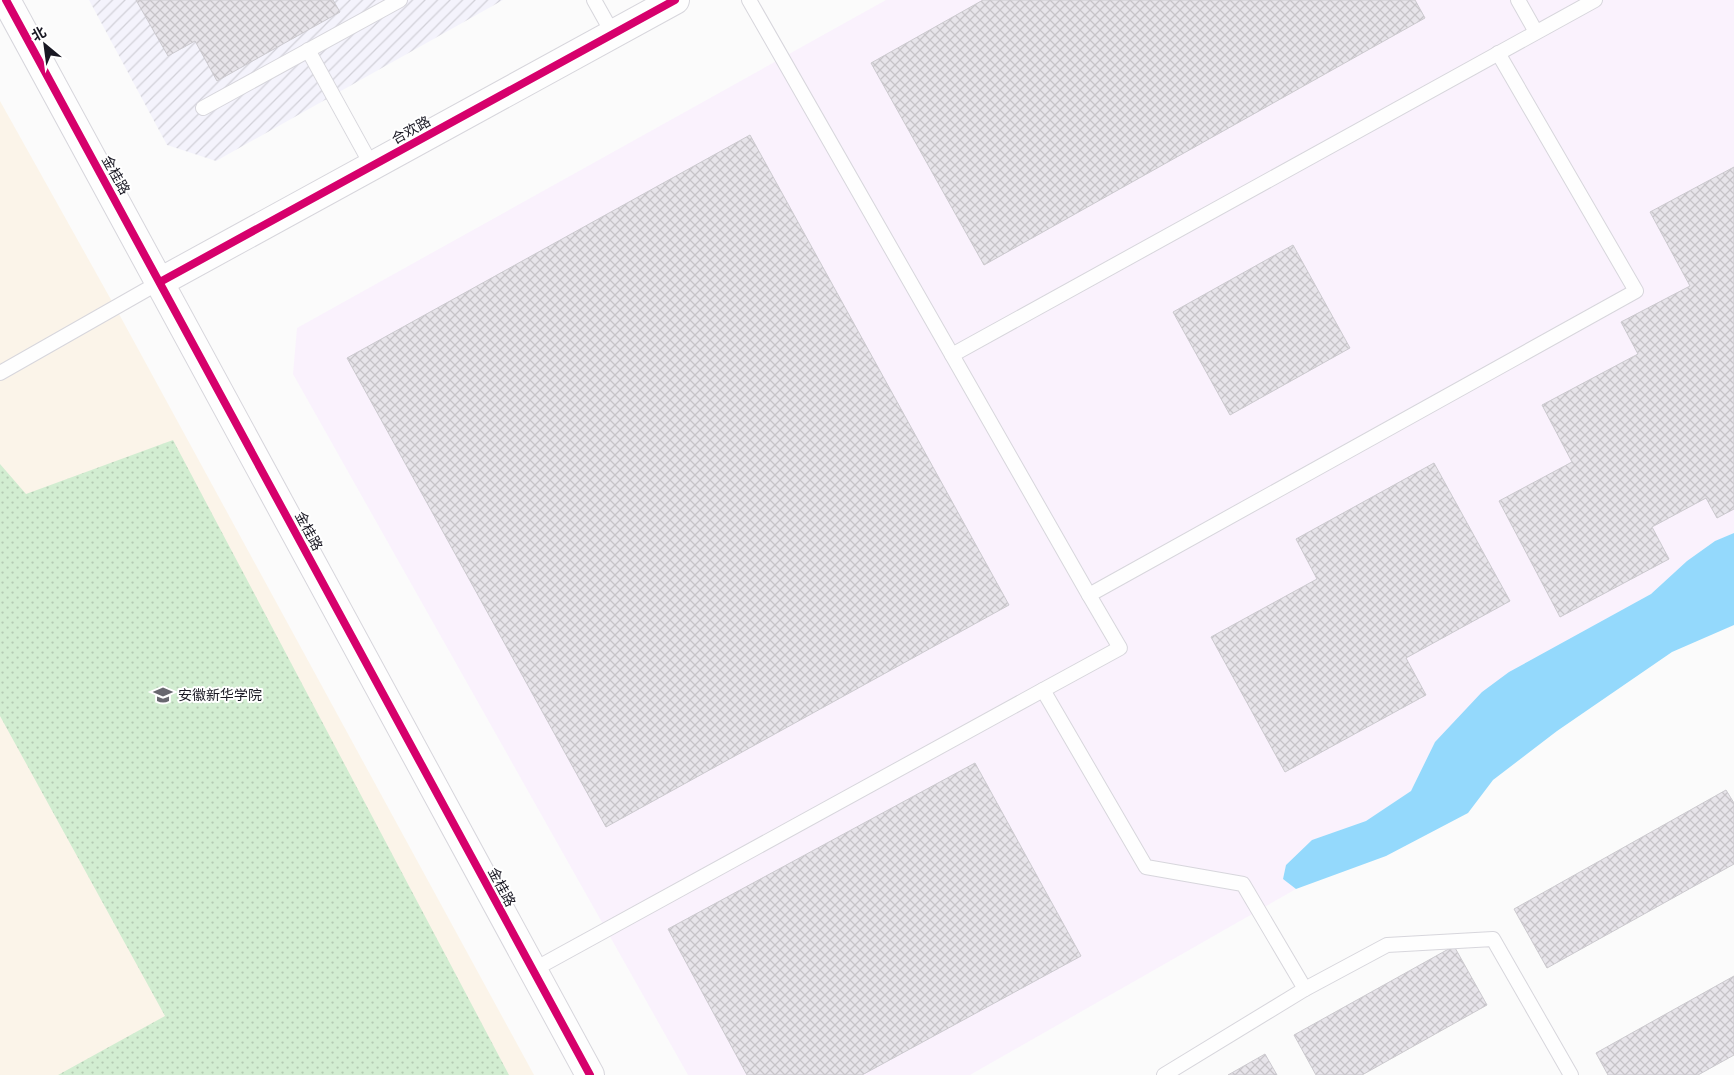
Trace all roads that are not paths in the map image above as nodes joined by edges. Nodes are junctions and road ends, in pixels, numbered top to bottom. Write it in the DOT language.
graph roads {
  1 [pos="6,0"];
  2 [pos="400,0"];
  3 [pos="594,0"];
  4 [pos="675,0"];
  5 [pos="749,0"];
  6 [pos="1518,0"];
  7 [pos="1595,0"];
  8 [pos="385,4"];
  9 [pos="1536,32"];
  10 [pos="613,34"];
  11 [pos="308,50"];
  12 [pos="1498,53"];
  13 [pos="203,108"];
  14 [pos="372,166"];
  15 [pos="160,282"];
  16 [pos="952,355"];
  17 [pos="0,373"];
  18 [pos="1089,595"];
  19 [pos="1043,690"];
  20 [pos="533,970"];
  21 [pos="1305,989"];
  22 [pos="590,1075"];
  23 [pos="1164,1075"];
  24 [pos="1571,1075"];
  1 -- 15 [label="street, 金桂路"];
  2 -- 8 [label="lane"];
  3 -- 10 [label="lane"];
  4 -- 10 [label="street, 合欢路"];
  5 -- 16 [label="lane"];
  6 -- 9 [label="lane"];
  7 -- 9 [label="lane"];
  8 -- 11 [label="lane"];
  9 -- 12 [label="lane"];
  10 -- 14 [label="street, 合欢路"];
  11 -- 13 [label="lane"];
  11 -- 14 [label="lane"];
  12 -- 16 [label="lane"];
  12 -- 18 [label="lane"];
  14 -- 15 [label="street, 合欢路"];
  15 -- 17 [label="lane"];
  15 -- 20 [label="street, 金桂路"];
  16 -- 18 [label="lane"];
  18 -- 19 [label="lane"];
  19 -- 20 [label="lane"];
  19 -- 21 [label="lane"];
  20 -- 22 [label="street, 金桂路"];
  21 -- 23 [label="lane"];
  21 -- 24 [label="lane"];
}
